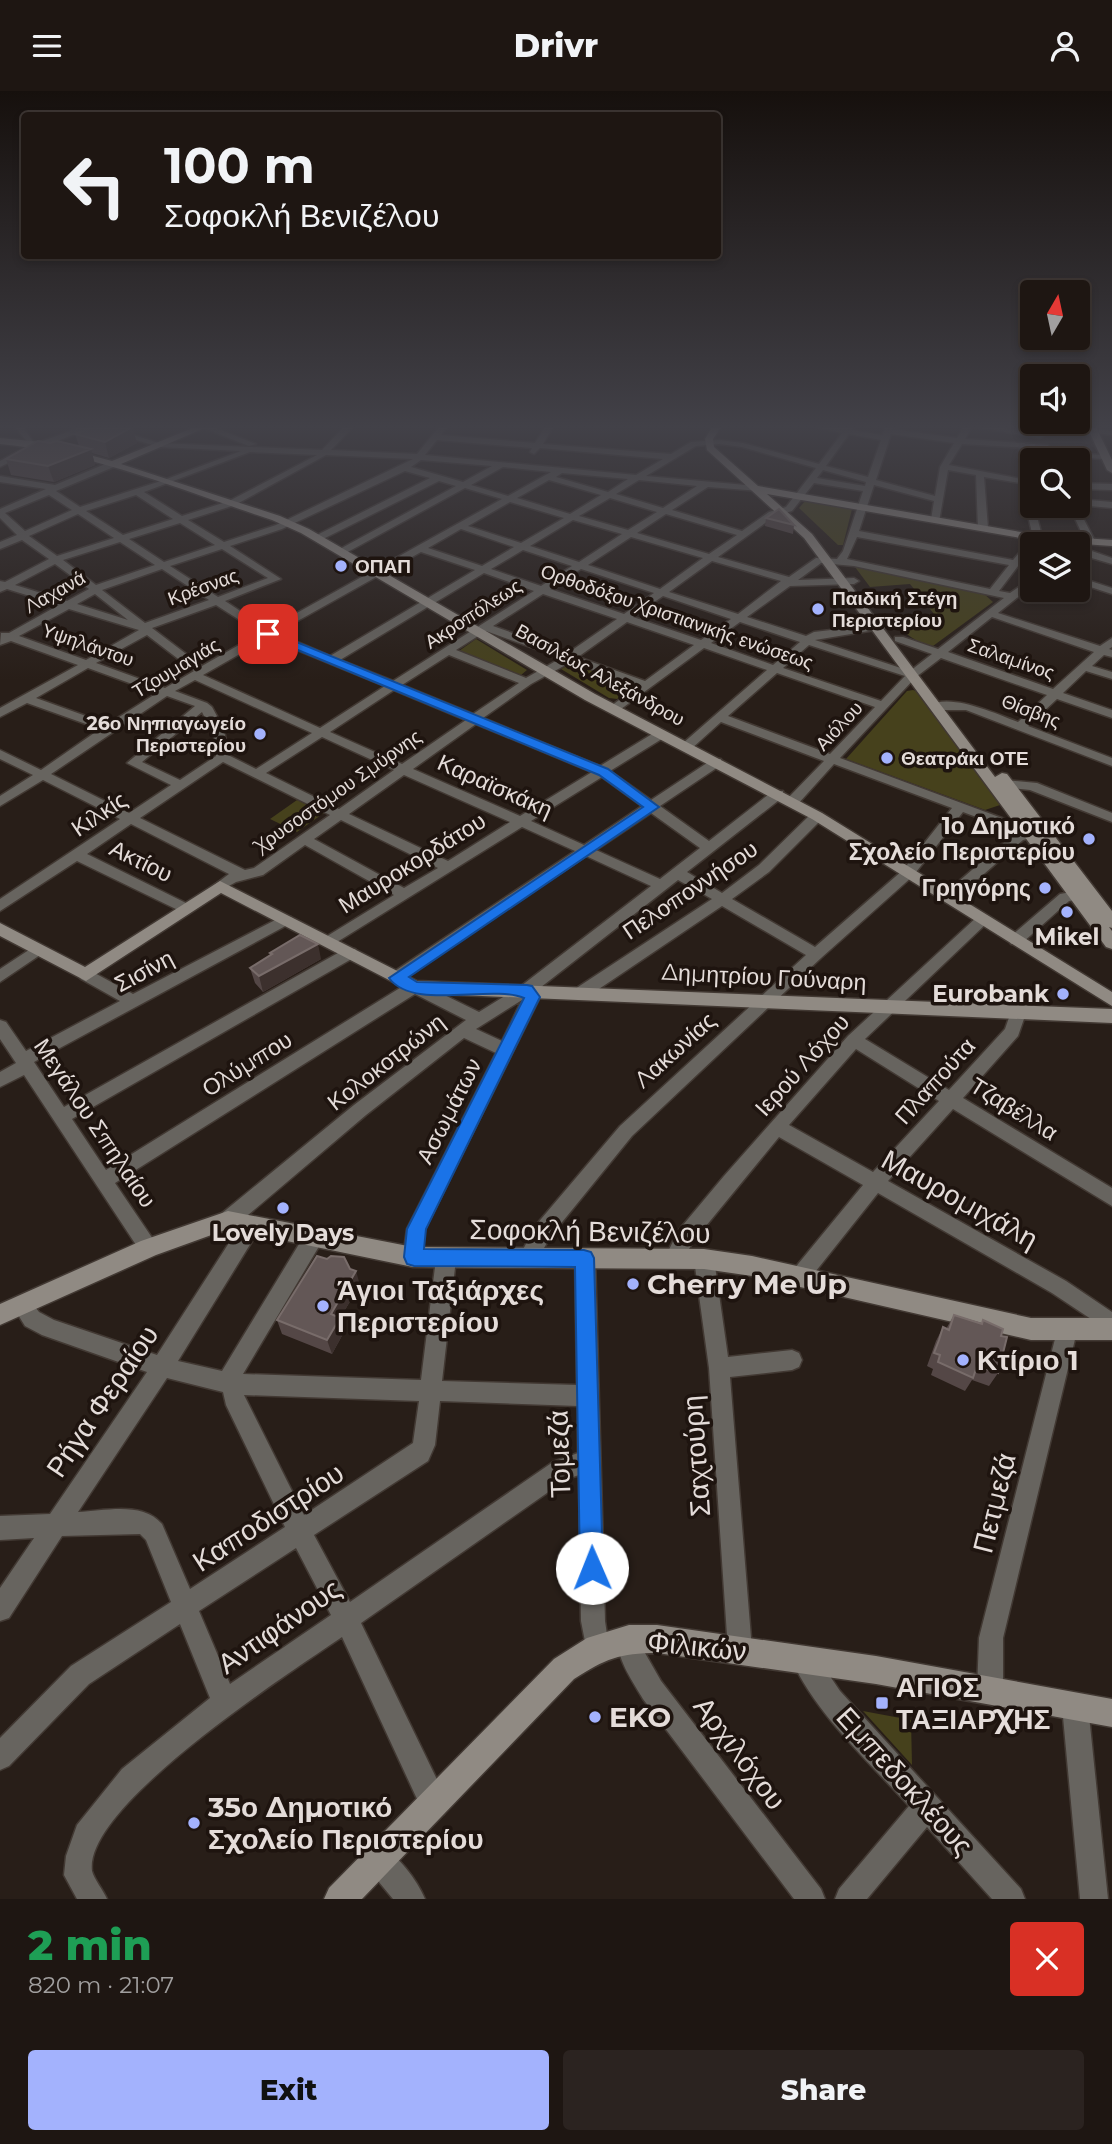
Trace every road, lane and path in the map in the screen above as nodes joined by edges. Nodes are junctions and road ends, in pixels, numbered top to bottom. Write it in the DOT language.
graph roads {
  1 [pos="76,511"];
  2 [pos="81,511"];
  3 [pos="169,511"];
  4 [pos="205,511"];
  5 [pos="256,511"];
  6 [pos="313,511"];
  7 [pos="371,511"];
  8 [pos="415,511"];
  9 [pos="486,511"];
  10 [pos="553,511"];
  11 [pos="581,511"];
  12 [pos="665,511"];
  13 [pos="666,511"];
  14 [pos="783,511"];
  15 [pos="786,511"];
  16 [pos="787,511"];
  17 [pos="861,511"];
  18 [pos="888,511"];
  19 [pos="937,511"];
  20 [pos="982,511"];
  21 [pos="0,513"];
  22 [pos="572,517"];
  23 [pos="181,519"];
  24 [pos="936,520"];
  25 [pos="289,523"];
  26 [pos="460,526"];
  27 [pos="983,529"];
  28 [pos="853,533"];
  29 [pos="629,534"];
  30 [pos="744,534"];
  31 [pos="23,535"];
  32 [pos="1020,535"];
  33 [pos="122,538"];
  34 [pos="318,538"];
  35 [pos="1090,541"];
  36 [pos="1112,543"];
  37 [pos="222,545"];
  38 [pos="0,546"];
  39 [pos="522,546"];
  40 [pos="419,548"];
  41 [pos="341,552"];
  42 [pos="1090,555"];
  43 [pos="711,558"];
  44 [pos="1020,558"];
  45 [pos="57,559"];
  46 [pos="827,559"];
  47 [pos="1017,561"];
  48 [pos="1112,561"];
  49 [pos="840,562"];
  50 [pos="1020,562"];
  51 [pos="163,565"];
  52 [pos="580,565"];
  53 [pos="483,569"];
  54 [pos="376,572"];
  55 [pos="849,581"];
  56 [pos="787,582"];
  57 [pos="1090,584"];
  58 [pos="2,586"];
  59 [pos="97,589"];
  60 [pos="543,590"];
  61 [pos="994,591"];
  62 [pos="1020,591"];
  63 [pos="1112,591"];
  64 [pos="662,592"];
  65 [pos="1012,597"];
  66 [pos="216,601"];
  67 [pos="429,603"];
  68 [pos="67,606"];
  69 [pos="992,614"];
  70 [pos="738,617"];
  71 [pos="626,618"];
  72 [pos="881,626"];
  73 [pos="482,629"];
  74 [pos="144,630"];
  75 [pos="268,634"];
  76 [pos="3,638"];
  77 [pos="899,639"];
  78 [pos="808,640"];
  79 [pos="1112,641"];
  80 [pos="703,644"];
  81 [pos="449,651"];
  82 [pos="940,653"];
  83 [pos="1107,653"];
  84 [pos="569,658"];
  85 [pos="331,660"];
  86 [pos="87,663"];
  87 [pos="1084,667"];
  88 [pos="776,669"];
  89 [pos="547,672"];
  90 [pos="916,672"];
  91 [pos="199,674"];
  92 [pos="1112,676"];
  93 [pos="527,682"];
  94 [pos="646,685"];
  95 [pos="393,686"];
  96 [pos="168,691"];
  97 [pos="1057,692"];
  98 [pos="25,698"];
  99 [pos="203,705"];
  100 [pos="941,705"];
  101 [pos="884,706"];
  102 [pos="613,709"];
  103 [pos="0,713"];
  104 [pos="1112,714"];
  105 [pos="720,718"];
  106 [pos="476,719"];
  107 [pos="1020,727"];
  108 [pos="111,729"];
  109 [pos="321,731"];
  110 [pos="661,734"];
  111 [pos="686,747"];
  112 [pos="0,754"];
  113 [pos="222,757"];
  114 [pos="834,759"];
  115 [pos="717,762"];
  116 [pos="1112,762"];
  117 [pos="406,769"];
  118 [pos="603,772"];
  119 [pos="258,773"];
  120 [pos="43,776"];
  121 [pos="999,783"];
  122 [pos="181,785"];
  123 [pos="785,798"];
  124 [pos="0,802"];
  125 [pos="961,806"];
  126 [pos="652,807"];
  127 [pos="343,814"];
  128 [pos="817,816"];
  129 [pos="131,818"];
  130 [pos="1112,818"];
  131 [pos="523,822"];
  132 [pos="1036,832"];
  133 [pos="306,840"];
  134 [pos="709,848"];
  135 [pos="587,851"];
  136 [pos="77,855"];
  137 [pos="448,867"];
  138 [pos="677,873"];
  139 [pos="908,873"];
  140 [pos="243,874"];
  141 [pos="662,885"];
  142 [pos="220,886"];
  143 [pos="404,894"];
  144 [pos="1082,894"];
  145 [pos="948,898"];
  146 [pos="722,899"];
  147 [pos="0,907"];
  148 [pos="185,908"];
  149 [pos="983,919"];
  150 [pos="286,921"];
  151 [pos="1112,922"];
  152 [pos="0,929"];
  153 [pos="1016,940"];
  154 [pos="328,942"];
  155 [pos="1112,943"];
  156 [pos="38,949"];
  157 [pos="350,953"];
  158 [pos="816,954"];
  159 [pos="86,975"];
  160 [pos="0,977"];
  161 [pos="397,978"];
  162 [pos="414,987"];
  163 [pos="527,990"];
  164 [pos="581,993"];
  165 [pos="1106,996"];
  166 [pos="134,1002"];
  167 [pos="765,1002"];
  168 [pos="886,1007"];
  169 [pos="1018,1013"];
  170 [pos="1103,1017"];
  171 [pos="478,1019"];
  172 [pos="0,1026"];
  173 [pos="463,1030"];
  174 [pos="854,1040"];
  175 [pos="507,1051"];
  176 [pos="25,1062"];
  177 [pos="0,1080"];
  178 [pos="952,1099"];
  179 [pos="62,1116"];
  180 [pos="777,1127"];
  181 [pos="105,1180"];
  182 [pos="875,1183"];
  183 [pos="1112,1198"];
  184 [pos="228,1220"];
  185 [pos="252,1224"];
  186 [pos="314,1237"];
  187 [pos="149,1248"];
  188 [pos="414,1257"];
  189 [pos="529,1257"];
  190 [pos="584,1258"];
  191 [pos="675,1258"];
  192 [pos="446,1259"];
  193 [pos="704,1259"];
  194 [pos="801,1275"];
  195 [pos="22,1305"];
  196 [pos="0,1315"];
  197 [pos="1112,1324"];
  198 [pos="1112,1329"];
  199 [pos="1066,1331"];
  200 [pos="792,1360"];
  201 [pos="162,1367"];
  202 [pos="719,1368"];
  203 [pos="232,1384"];
  204 [pos="433,1390"];
  205 [pos="587,1396"];
  206 [pos="589,1461"];
  207 [pos="55,1526"];
  208 [pos="0,1528"];
  209 [pos="300,1532"];
  210 [pos="185,1605"];
  211 [pos="0,1609"];
  212 [pos="346,1618"];
  213 [pos="629,1639"];
  214 [pos="597,1648"];
  215 [pos="740,1650"];
  216 [pos="804,1660"];
  217 [pos="990,1691"];
  218 [pos="225,1703"];
  219 [pos="1075,1706"];
  220 [pos="1112,1713"];
  221 [pos="0,1757"];
  222 [pos="433,1804"];
  223 [pos="927,1806"];
  224 [pos="379,1860"];
  225 [pos="93,1899"];
  226 [pos="340,1899"];
  227 [pos="411,1899"];
  228 [pos="811,1899"];
  229 [pos="849,1899"];
  230 [pos="1012,1899"];
  231 [pos="1094,1899"];
  1 -- 31 [label="street"];
  2 -- 33 [label="street"];
  3 -- 23 [label="street"];
  4 -- 23 [label="street"];
  5 -- 25 [label="street, Βασιλέως Αλεξάνδρου"];
  6 -- 25 [label="street, Λαχανά"];
  7 -- 34 [label="street"];
  8 -- 41 [label="street"];
  9 -- 26 [label="street, Τζουμαγιάς"];
  10 -- 22 [label="street"];
  11 -- 22 [label="street"];
  12 -- 29 [label="street, Ακροπόλεως"];
  13 -- 30 [label="street"];
  14 -- 30 [label="street, Χρυσοστόμου Σμύρνης"];
  15 -- 46 [label="street"];
  16 -- 49 [label="street"];
  17 -- 28 [label="street"];
  18 -- 24 [label="street"];
  19 -- 24 [label="street"];
  20 -- 27 [label="street"];
  21 -- 31 [label="street, Καραϊσκάκη"];
  22 -- 29 [label="street"];
  22 -- 39 [label="street"];
  23 -- 33 [label="street"];
  23 -- 37 [label="street"];
  24 -- 27 [label="street"];
  25 -- 34 [label="street, Βασιλέως Αλεξάνδρου"];
  25 -- 37 [label="street, Λαχανά"];
  26 -- 39 [label="street"];
  26 -- 40 [label="street, Τζουμαγιάς"];
  27 -- 32 [label="street"];
  28 -- 47 [label="street"];
  28 -- 49 [label="street"];
  29 -- 43 [label="street"];
  29 -- 52 [label="street, Ακροπόλεως"];
  30 -- 43 [label="street, Χρυσοστόμου Σμύρνης"];
  31 -- 38 [label="street"];
  31 -- 45 [label="street, Καραϊσκάκη"];
  33 -- 45 [label="street"];
  33 -- 51 [label="street"];
  34 -- 41 [label="street, Βασιλέως Αλεξάνδρου"];
  35 -- 36 [label="street"];
  37 -- 51 [label="street, Λαχανά"];
  37 -- 66 [label="street, Κρέσνας"];
  39 -- 52 [label="street"];
  39 -- 53 [label="street"];
  40 -- 53 [label="street, Ορθοδόξου Χριστιανικής ενώσεως"];
  40 -- 54 [label="street, Τζουμαγιάς"];
  41 -- 54 [label="street, Βασιλέως Αλεξάνδρου"];
  42 -- 48 [label="street"];
  43 -- 56 [label="street"];
  43 -- 64 [label="street, Χρυσοστόμου Σμύρνης"];
  44 -- 47 [label="street"];
  45 -- 58 [label="street"];
  45 -- 59 [label="street, Καραϊσκάκη"];
  46 -- 49 [label="street"];
  46 -- 55 [label="street"];
  46 -- 56 [label="street"];
  47 -- 50 [label="street"];
  47 -- 61 [label="street"];
  49 -- 55 [label="street"];
  49 -- 61 [label="street"];
  51 -- 59 [label="street, Λαχανά"];
  51 -- 66 [label="street"];
  52 -- 60 [label="street, Ακροπόλεως"];
  52 -- 64 [label="street"];
  53 -- 60 [label="street, Ορθοδόξου Χριστιανικής ενώσεως"];
  53 -- 67 [label="street"];
  54 -- 67 [label="street, Βασιλέως Αλεξάνδρου"];
  54 -- 75 [label="street, Τζουμαγιάς"];
  55 -- 56 [label="street"];
  55 -- 72 [label="street"];
  56 -- 70 [label="street"];
  57 -- 63 [label="street"];
  58 -- 68 [label="street"];
  59 -- 68 [label="street, Λαχανά"];
  59 -- 74 [label="street, Καραϊσκάκη"];
  60 -- 71 [label="street, Ορθοδόξου Χριστιανικής ενώσεως"];
  60 -- 73 [label="street, Ακροπόλεως"];
  61 -- 65 [label="street"];
  62 -- 65 [label="street, Αιόλου"];
  64 -- 70 [label="street"];
  64 -- 71 [label="street, Χρυσοστόμου Σμύρνης"];
  65 -- 69 [label="street, Αιόλου"];
  66 -- 74 [label="street, Κρέσνας"];
  66 -- 75 [label="street"];
  67 -- 73 [label="street, Βασιλέως Αλεξάνδρου"];
  67 -- 85 [label="street"];
  68 -- 74 [label="street"];
  68 -- 76 [label="street, Λαχανά"];
  69 -- 82 [label="street, Αιόλου"];
  69 -- 83 [label="street"];
  70 -- 78 [label="street"];
  70 -- 80 [label="street"];
  71 -- 80 [label="street, Ορθοδόξου Χριστιανικής ενώσεως"];
  71 -- 84 [label="street, Χρυσοστόμου Σμύρνης"];
  72 -- 77 [label="street"];
  72 -- 78 [label="street"];
  72 -- 90 [label="street"];
  73 -- 81 [label="street, Ακροπόλεως"];
  73 -- 84 [label="street, Βασιλέως Αλεξάνδρου"];
  73 -- 89 [label="street, Βασιλέως Αλεξάνδρου"];
  74 -- 86 [label="street, Κρέσνας"];
  74 -- 91 [label="street, Καραϊσκάκη"];
  75 -- 85 [label="street"];
  75 -- 91 [label="street, Τζουμαγιάς"];
  76 -- 86 [label="street, Υψηλάντου"];
  77 -- 82 [label="street, Σαλαμίνος"];
  77 -- 90 [label="street"];
  78 -- 88 [label="street"];
  78 -- 90 [label="street"];
  79 -- 83 [label="street"];
  80 -- 88 [label="street, Ορθοδόξου Χριστιανικής ενώσεως"];
  80 -- 94 [label="street"];
  81 -- 93 [label="street"];
  81 -- 95 [label="street, Ακροπόλεως"];
  82 -- 90 [label="street, Αιόλου"];
  82 -- 97 [label="street, Σαλαμίνος"];
  83 -- 87 [label="street"];
  84 -- 89 [label="street, Χρυσοστόμου Σμύρνης"];
  84 -- 94 [label="street, Βασιλέως Αλεξάνδρου"];
  85 -- 95 [label="street"];
  86 -- 96 [label="street, Υψηλάντου"];
  86 -- 98 [label="street, Κρέσνας"];
  87 -- 92 [label="street"];
  87 -- 97 [label="street"];
  88 -- 101 [label="street, Ορθοδόξου Χριστιανικής ενώσεως"];
  88 -- 105 [label="street"];
  89 -- 93 [label="street, Χρυσοστόμου Σμύρνης"];
  89 -- 102 [label="street, Βασιλέως Αλεξάνδρου"];
  90 -- 100 [label="street"];
  90 -- 101 [label="street, Αιόλου"];
  91 -- 96 [label="street, Τζουμαγιάς"];
  91 -- 109 [label="street, Καραϊσκάκη"];
  93 -- 106 [label="street, Χρυσοστόμου Σμύρνης"];
  94 -- 102 [label="street"];
  95 -- 106 [label="street"];
  95 -- 109 [label="street, Ακροπόλεως"];
  96 -- 99 [label="street, Υψηλάντου"];
  96 -- 108 [label="street, Τζουμαγιάς"];
  97 -- 104 [label="street, Σαλαμίνος"];
  97 -- 107 [label="street"];
  98 -- 103 [label="street, Κρέσνας"];
  98 -- 108 [label="street"];
  99 -- 113 [label="street"];
  99 -- 122 [label="street"];
  100 -- 107 [label="street, Θίσβης"];
  100 -- 121 [label="street"];
  101 -- 114 [label="street, Αιόλου"];
  102 -- 110 [label="street, Βασιλέως Αλεξάνδρου"];
  105 -- 111 [label="street"];
  105 -- 114 [label="street"];
  106 -- 117 [label="street, Χρυσοστόμου Σμύρνης"];
  106 -- 118 [label="street"];
  107 -- 116 [label="street, Θίσβης"];
  108 -- 120 [label="street, Τζουμαγιάς"];
  109 -- 117 [label="street, Καραϊσκάκη"];
  109 -- 119 [label="street, Ακροπόλεως"];
  110 -- 111 [label="street, Βασιλέως Αλεξάνδρου"];
  110 -- 118 [label="street, Μαυροκορδάτου"];
  111 -- 115 [label="street, Βασιλέως Αλεξάνδρου"];
  112 -- 120 [label="street"];
  113 -- 119 [label="street"];
  113 -- 122 [label="street, Κιλκίς"];
  114 -- 123 [label="street, Αιόλου"];
  114 -- 125 [label="street"];
  115 -- 123 [label="street, Βασιλέως Αλεξάνδρου"];
  115 -- 126 [label="street"];
  117 -- 127 [label="street, Χρυσοστόμου Σμύρνης"];
  117 -- 131 [label="street, Καραϊσκάκη"];
  118 -- 126 [label="street"];
  118 -- 131 [label="street, Μαυροκορδάτου"];
  119 -- 127 [label="street"];
  120 -- 124 [label="street, Τζουμαγιάς"];
  120 -- 129 [label="street"];
  121 -- 130 [label="street"];
  121 -- 132 [label="street"];
  122 -- 129 [label="street, Κιλκίς"];
  123 -- 128 [label="street, Βασιλέως Αλεξάνδρου"];
  123 -- 134 [label="street, Κολοκοτρώνη"];
  125 -- 132 [label="street"];
  125 -- 139 [label="street, Λακωνίας"];
  126 -- 134 [label="street"];
  126 -- 135 [label="street"];
  127 -- 133 [label="street, Χρυσοστόμου Σμύρνης"];
  127 -- 137 [label="street"];
  128 -- 139 [label="street, Βασιλέως Αλεξάνδρου"];
  128 -- 146 [label="street, Πελοποννήσου"];
  129 -- 136 [label="street, Κιλκίς"];
  129 -- 140 [label="street"];
  131 -- 135 [label="street, Καραϊσκάκη"];
  131 -- 137 [label="street, Μαυροκορδάτου"];
  132 -- 144 [label="street"];
  132 -- 145 [label="street"];
  133 -- 140 [label="street, Χρυσοστόμου Σμύρνης"];
  133 -- 143 [label="street"];
  134 -- 138 [label="street, Κολοκοτρώνη"];
  135 -- 141 [label="street, Καραϊσκάκη"];
  135 -- 161 [label="street"];
  136 -- 147 [label="street, Κιλκίς"];
  136 -- 148 [label="street, Ακτίου"];
  137 -- 143 [label="street, Μαυροκορδάτου"];
  138 -- 141 [label="street, Κολοκοτρώνη"];
  138 -- 146 [label="street"];
  139 -- 145 [label="street, Βασιλέως Αλεξάνδρου"];
  139 -- 158 [label="street, Λακωνίας"];
  140 -- 142 [label="street, Χρυσοστόμου Σμύρνης"];
  141 -- 163 [label="street, Κολοκοτρώνη"];
  142 -- 148 [label="street, Χρυσοστόμου Σμύρνης"];
  142 -- 150 [label="street, Δημητρίου Γούναρη"];
  143 -- 154 [label="street, Μαυροκορδάτου"];
  144 -- 151 [label="street"];
  144 -- 153 [label="street"];
  144 -- 155 [label="street"];
  145 -- 149 [label="street, Βασιλέως Αλεξάνδρου"];
  146 -- 158 [label="street"];
  146 -- 164 [label="street, Πελοποννήσου"];
  148 -- 159 [label="street, Χρυσοστόμου Σμύρνης"];
  149 -- 153 [label="street, Βασιλέως Αλεξάνδρου"];
  149 -- 168 [label="street, Ιερού Λόχου"];
  150 -- 154 [label="street, Δημητρίου Γούναρη"];
  150 -- 166 [label="street, Σισίνη"];
  152 -- 156 [label="street"];
  153 -- 165 [label="street, Βασιλέως Αλεξάνδρου"];
  154 -- 157 [label="street, Δημητρίου Γούναρη"];
  156 -- 159 [label="street"];
  156 -- 160 [label="street"];
  157 -- 161 [label="street, Δημητρίου Γούναρη"];
  157 -- 179 [label="street, Μαυροκορδάτου"];
  158 -- 167 [label="street, Λακωνίας"];
  159 -- 166 [label="street"];
  161 -- 162 [label="street, Δημητρίου Γούναρη"];
  162 -- 163 [label="street, Δημητρίου Γούναρη"];
  162 -- 171 [label="street, Δημητρίου Γούναρη"];
  162 -- 181 [label="street, Ολύμπου"];
  163 -- 164 [label="street, Δημητρίου Γούναρη"];
  163 -- 171 [label="street, Κολοκοτρώνη"];
  163 -- 175 [label="street, Ασωμάτων"];
  164 -- 167 [label="street, Δημητρίου Γούναρη"];
  165 -- 170 [label="street"];
  166 -- 176 [label="street, Σισίνη"];
  167 -- 168 [label="street, Δημητρίου Γούναρη"];
  167 -- 189 [label="street, Λακωνίας"];
  168 -- 169 [label="street, Δημητρίου Γούναρη"];
  168 -- 174 [label="street, Ιερού Λόχου"];
  169 -- 170 [label="street, Δημητρίου Γούναρη"];
  169 -- 178 [label="street, Πλαπούτα"];
  171 -- 173 [label="street, Κολοκοτρώνη"];
  172 -- 176 [label="street, Μεγάλου Σπηλαίου"];
  173 -- 175 [label="street"];
  173 -- 184 [label="street, Κολοκοτρώνη"];
  174 -- 178 [label="street, Τζαβέλλα"];
  174 -- 180 [label="street, Ιερού Λόχου"];
  175 -- 188 [label="street, Ασωμάτων"];
  176 -- 177 [label="street, Σισίνη"];
  176 -- 179 [label="street, Μεγάλου Σπηλαίου"];
  178 -- 182 [label="street, Πλαπούτα"];
  178 -- 183 [label="street, Τζαβέλλα"];
  179 -- 181 [label="street, Μεγάλου Σπηλαίου"];
  180 -- 182 [label="street, Μαυρομιχάλη"];
  180 -- 191 [label="street, Ιερού Λόχου"];
  181 -- 187 [label="street, Μεγάλου Σπηλαίου"];
  182 -- 194 [label="street, Πλαπούτα"];
  182 -- 197 [label="street, Μαυρομιχάλη"];
  184 -- 185 [label="street, Σοφοκλή Βενιζέλου"];
  184 -- 187 [label="street, Σοφοκλή Βενιζέλου"];
  185 -- 186 [label="street, Σοφοκλή Βενιζέλου"];
  185 -- 201 [label="street, Ρήγα Φεραίου"];
  186 -- 188 [label="street, Σοφοκλή Βενιζέλου"];
  186 -- 203 [label="street"];
  187 -- 195 [label="street, Σοφοκλή Βενιζέλου"];
  188 -- 192 [label="street, Σοφοκλή Βενιζέλου"];
  189 -- 190 [label="street, Σοφοκλή Βενιζέλου"];
  189 -- 192 [label="street, Σοφοκλή Βενιζέλου"];
  190 -- 191 [label="street, Σοφοκλή Βενιζέλου"];
  190 -- 205 [label="street, Τομεζά"];
  191 -- 193 [label="street, Σοφοκλή Βενιζέλου"];
  192 -- 204 [label="street, Καποδιστρίου"];
  193 -- 194 [label="street, Σοφοκλή Βενιζέλου"];
  193 -- 202 [label="street, Σαχτούρη"];
  194 -- 199 [label="street, Σοφοκλή Βενιζέλου"];
  195 -- 196 [label="street, Σοφοκλή Βενιζέλου"];
  195 -- 201 [label="street"];
  198 -- 199 [label="street, Σοφοκλή Βενιζέλου"];
  199 -- 217 [label="street, Πετμεζά"];
  200 -- 202 [label="street"];
  201 -- 203 [label="street"];
  201 -- 207 [label="street, Ρήγα Φεραίου"];
  202 -- 215 [label="street, Σαχτούρη"];
  203 -- 204 [label="street"];
  203 -- 209 [label="street"];
  204 -- 205 [label="street"];
  204 -- 209 [label="street, Καποδιστρίου"];
  205 -- 206 [label="street, Τομεζά"];
  206 -- 212 [label="street, Αντιφάνους"];
  206 -- 214 [label="street, Τομεζά"];
  207 -- 208 [label="street"];
  207 -- 210 [label="street"];
  207 -- 211 [label="street, Ρήγα Φεραίου"];
  209 -- 210 [label="street, Καποδιστρίου"];
  209 -- 212 [label="street"];
  210 -- 218 [label="street"];
  210 -- 221 [label="street, Καποδιστρίου"];
  212 -- 218 [label="street, Αντιφάνους"];
  212 -- 222 [label="street"];
  213 -- 214 [label="street, Φιλικών"];
  213 -- 215 [label="street, Φιλικών"];
  213 -- 228 [label="street, Αρχιλόχου"];
  214 -- 222 [label="street, Φιλικών"];
  215 -- 216 [label="street, Φιλικών"];
  216 -- 217 [label="street, Φιλικών"];
  216 -- 223 [label="street, Εμπεδοκλέους"];
  217 -- 219 [label="street, Φιλικών"];
  218 -- 225 [label="street, Αντιφάνους"];
  219 -- 220 [label="street, Φιλικών"];
  219 -- 231 [label="street"];
  222 -- 224 [label="street, Φιλικών"];
  223 -- 229 [label="street"];
  223 -- 230 [label="street, Εμπεδοκλέους"];
  224 -- 226 [label="street, Φιλικών"];
  224 -- 227 [label="street"];
}
